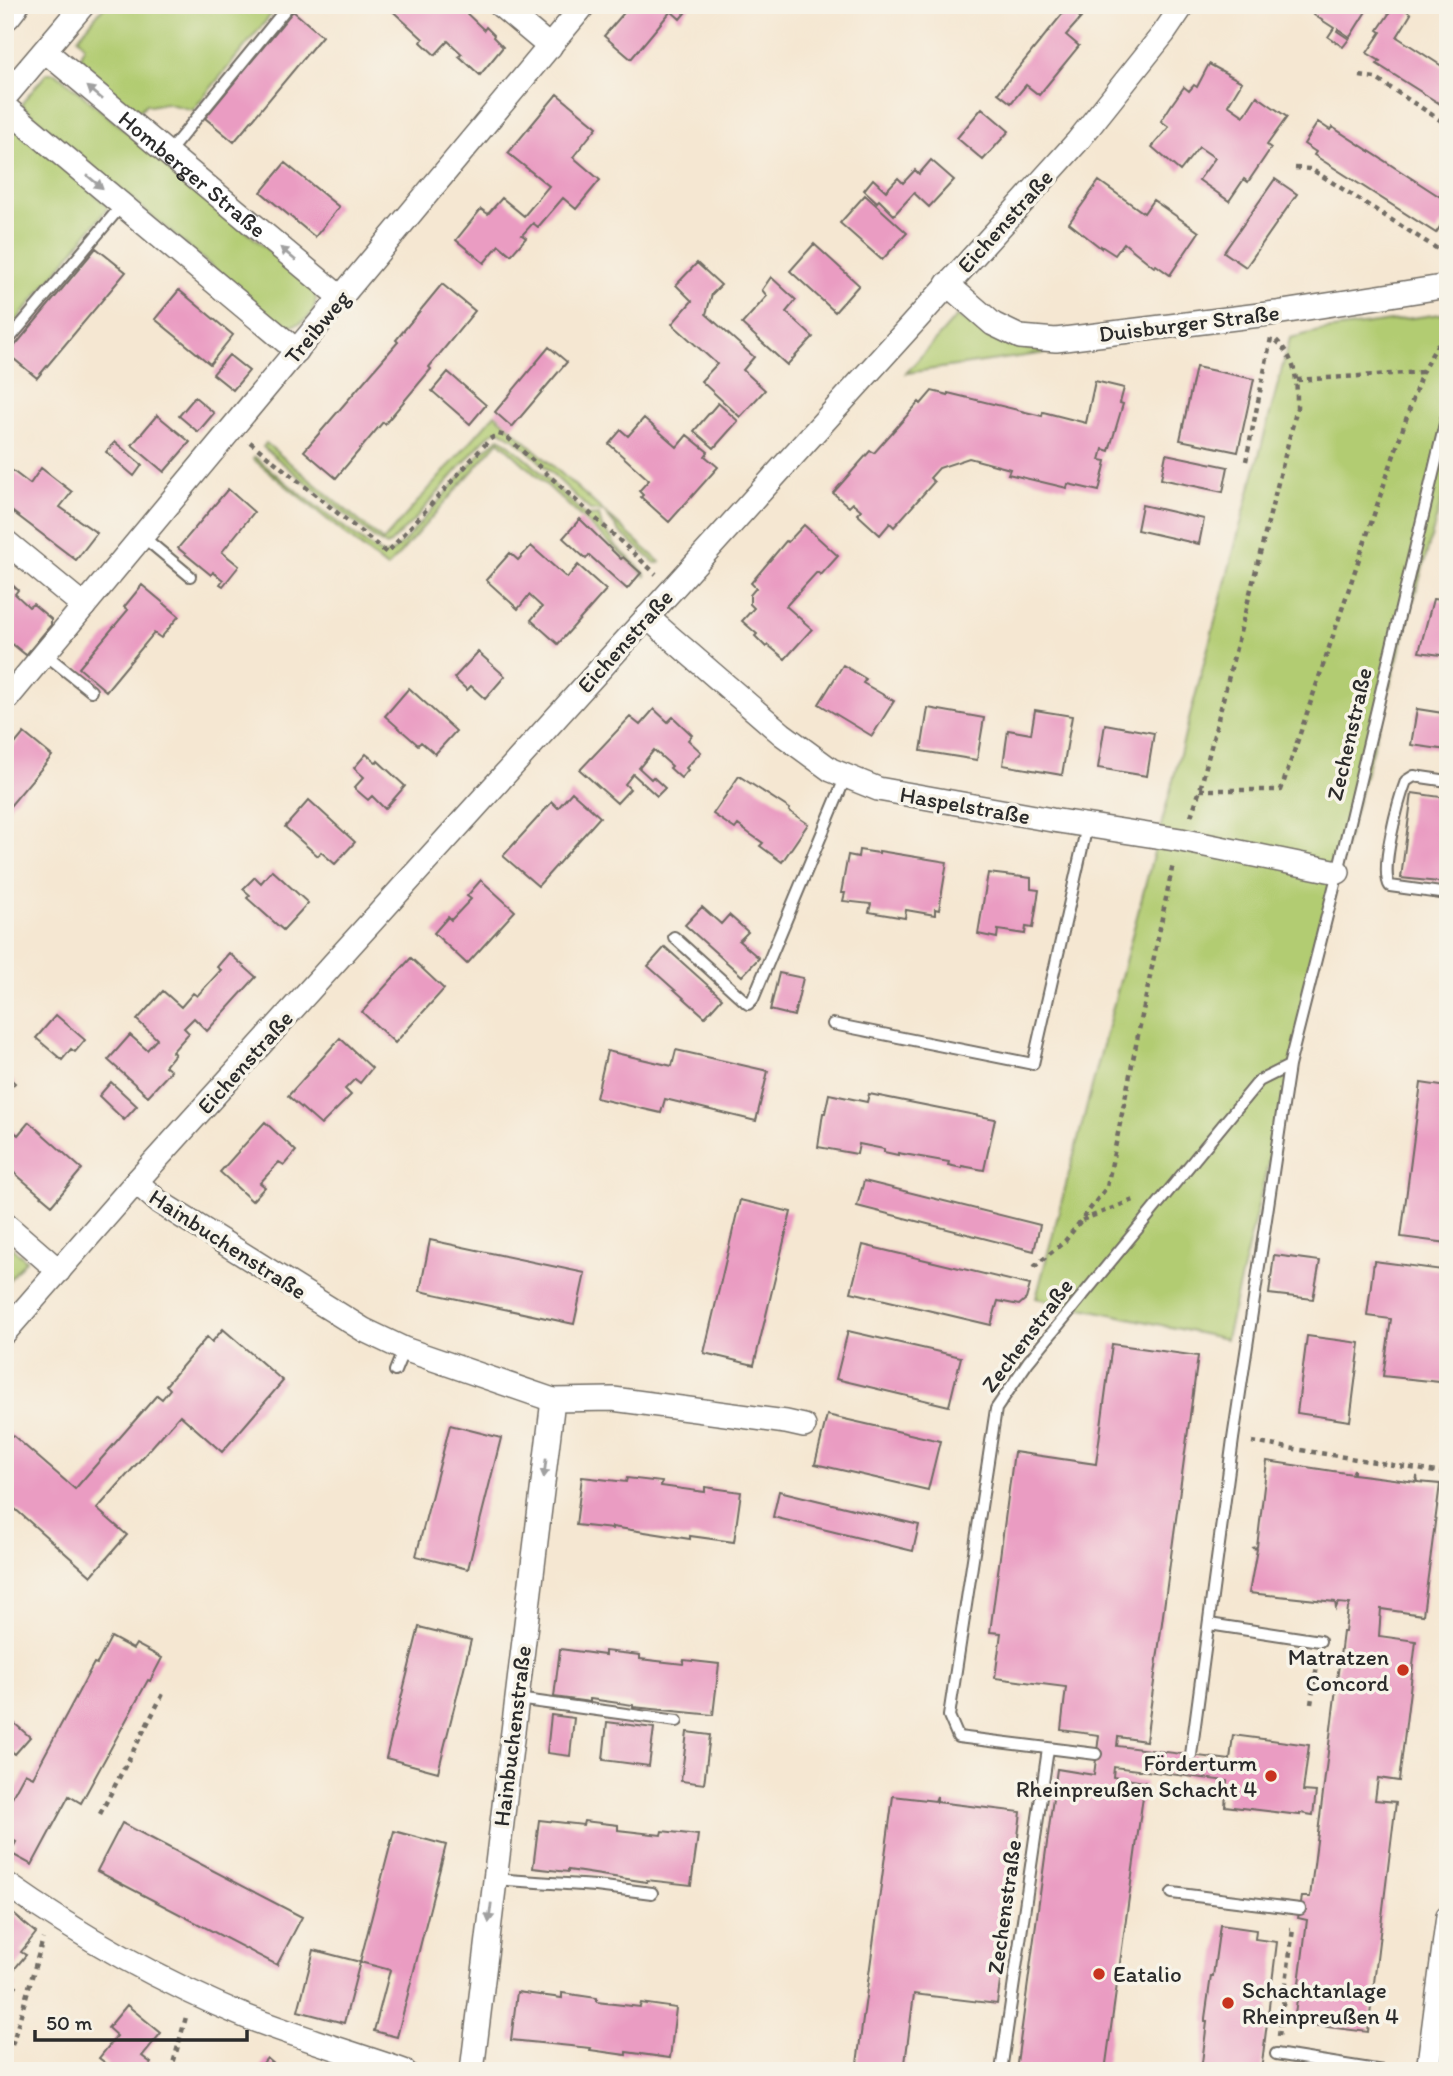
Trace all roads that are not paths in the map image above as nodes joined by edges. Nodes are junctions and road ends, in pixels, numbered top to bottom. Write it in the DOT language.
graph roads {
  1 [pos="12,5"];
  2 [pos="83,5"];
  3 [pos="289,5"];
  4 [pos="500,5"];
  5 [pos="584,5"];
  6 [pos="1183,5"];
  7 [pos="5,14"];
  8 [pos="550,47"];
  9 [pos="45,51"];
  10 [pos="5,97"];
  11 [pos="5,107"];
  12 [pos="168,153"];
  13 [pos="122,205"];
  14 [pos="947,284"];
  15 [pos="1448,286"];
  16 [pos="341,298"];
  17 [pos="5,344"];
  18 [pos="297,351"];
  19 [pos="1448,411"];
  20 [pos="142,536"];
  21 [pos="5,541"];
  22 [pos="190,576"];
  23 [pos="85,606"];
  24 [pos="647,617"];
  25 [pos="45,654"];
  26 [pos="91,691"];
  27 [pos="5,701"];
  28 [pos="846,776"];
  29 [pos="1448,781"];
  30 [pos="1087,826"];
  31 [pos="1338,872"];
  32 [pos="1448,894"];
  33 [pos="674,937"];
  34 [pos="833,1024"];
  35 [pos="1289,1066"];
  36 [pos="136,1182"];
  37 [pos="5,1224"];
  38 [pos="59,1271"];
  39 [pos="5,1332"];
  40 [pos="404,1349"];
  41 [pos="395,1371"];
  42 [pos="553,1400"];
  43 [pos="804,1426"];
  44 [pos="1209,1624"];
  45 [pos="1320,1641"];
  46 [pos="517,1699"];
  47 [pos="677,1721"];
  48 [pos="1048,1749"];
  49 [pos="1096,1754"];
  50 [pos="1191,1755"];
  51 [pos="494,1879"];
  52 [pos="5,1883"];
  53 [pos="1172,1892"];
  54 [pos="652,1893"];
  55 [pos="1300,1909"];
  56 [pos="1448,1916"];
  57 [pos="1443,1984"];
  58 [pos="1276,2054"];
  59 [pos="404,2071"];
  60 [pos="471,2071"];
  61 [pos="1001,2071"];
  62 [pos="1384,2071"];
  63 [pos="1428,2071"];
  1 -- 7 [label="main road"];
  2 -- 9 [label="street"];
  3 -- 12 [label="lane"];
  4 -- 8 [label="street"];
  5 -- 8 [label="street, Treibweg"];
  6 -- 14 [label="street, Eichenstraße"];
  8 -- 16 [label="street, Treibweg"];
  9 -- 10 [label="street"];
  12 -- 9 [label="street, Homberger Straße, one-way"];
  11 -- 13 [label="street, one-way"];
  16 -- 12 [label="street, Homberger Straße, one-way"];
  13 -- 17 [label="lane"];
  13 -- 18 [label="street"];
  14 -- 15 [label="street, Duisburger Straße"];
  14 -- 24 [label="street, Eichenstraße"];
  16 -- 18 [label="street, Treibweg"];
  18 -- 20 [label="street, Treibweg"];
  19 -- 31 [label="lane, Zechenstraße"];
  20 -- 22 [label="lane"];
  20 -- 23 [label="street, Treibweg"];
  21 -- 23 [label="street"];
  23 -- 25 [label="street, Treibweg"];
  24 -- 28 [label="street, Haspelstraße"];
  24 -- 36 [label="street, Eichenstraße"];
  25 -- 26 [label="lane"];
  25 -- 27 [label="street, Treibweg"];
  28 -- 30 [label="street, Haspelstraße"];
  28 -- 33 [label="lane"];
  29 -- 32 [label="lane"];
  30 -- 31 [label="street, Haspelstraße"];
  30 -- 34 [label="lane"];
  31 -- 35 [label="lane, Zechenstraße"];
  35 -- 44 [label="lane, Zechenstraße"];
  35 -- 48 [label="lane, Zechenstraße"];
  36 -- 38 [label="street, Eichenstraße"];
  36 -- 40 [label="street, Hainbuchenstraße"];
  37 -- 38 [label="street"];
  38 -- 39 [label="street, Eichenstraße"];
  40 -- 41 [label="lane"];
  40 -- 42 [label="street, Hainbuchenstraße"];
  42 -- 43 [label="street, Hainbuchenstraße"];
  42 -- 46 [label="street, Hainbuchenstraße, one-way"];
  44 -- 45 [label="lane"];
  44 -- 50 [label="lane, Zechenstraße"];
  46 -- 47 [label="lane"];
  46 -- 51 [label="street, Hainbuchenstraße"];
  48 -- 49 [label="lane, Zechenstraße"];
  48 -- 61 [label="lane, Zechenstraße"];
  51 -- 54 [label="lane"];
  51 -- 60 [label="street, Hainbuchenstraße, one-way"];
  52 -- 59 [label="street"];
  53 -- 55 [label="lane"];
  56 -- 57 [label="street"];
  57 -- 63 [label="street"];
  58 -- 62 [label="lane"];
}
